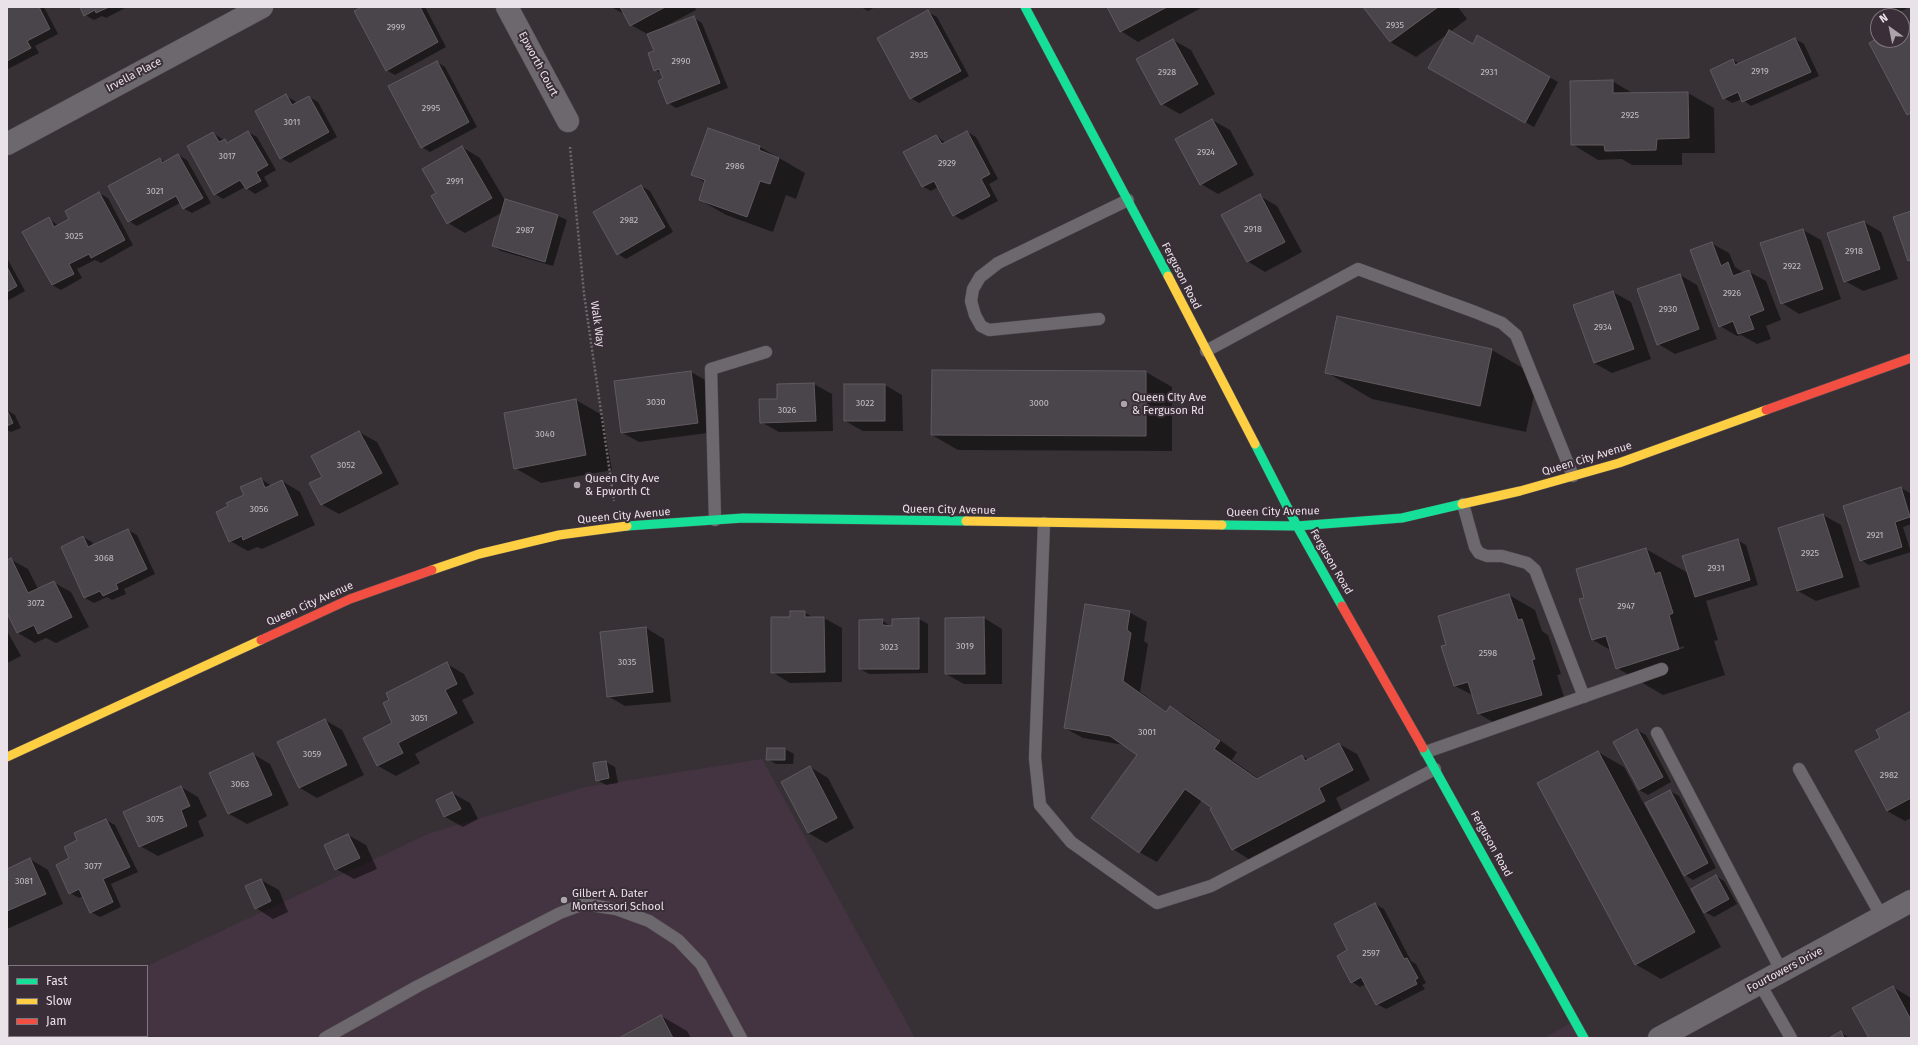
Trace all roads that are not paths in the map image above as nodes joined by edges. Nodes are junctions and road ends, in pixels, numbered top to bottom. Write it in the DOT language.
graph roads {
  1 [pos="262,7"];
  2 [pos="507,7"];
  3 [pos="1025,7"];
  4 [pos="568,121"];
  5 [pos="7,144"];
  6 [pos="1128,200"];
  7 [pos="1099,319"];
  8 [pos="1206,351"];
  9 [pos="766,352"];
  10 [pos="1911,358"];
  11 [pos="1573,476"];
  12 [pos="1463,504"];
  13 [pos="715,520"];
  14 [pos="1044,523"];
  15 [pos="1297,526"];
  16 [pos="1662,670"];
  17 [pos="1584,697"];
  18 [pos="1657,733"];
  19 [pos="1426,752"];
  20 [pos="7,757"];
  21 [pos="1435,769"];
  22 [pos="1799,770"];
  23 [pos="1911,902"];
  24 [pos="1882,917"];
  25 [pos="1782,972"];
  26 [pos="1760,984"];
  27 [pos="325,1038"];
  28 [pos="741,1038"];
  29 [pos="1584,1038"];
  30 [pos="1659,1038"];
  31 [pos="1791,1038"];
  1 -- 5 [label="street, Irvella Place"];
  2 -- 4 [label="street, Epworth Court"];
  3 -- 6 [label="main road, Ferguson Road"];
  6 -- 7 [label="lane"];
  6 -- 8 [label="main road, Ferguson Road"];
  8 -- 11 [label="lane"];
  8 -- 15 [label="main road, Ferguson Road"];
  9 -- 13 [label="lane"];
  10 -- 11 [label="main road, Queen City Avenue"];
  11 -- 12 [label="main road, Queen City Avenue"];
  12 -- 15 [label="main road, Queen City Avenue"];
  12 -- 17 [label="lane"];
  13 -- 14 [label="main road, Queen City Avenue"];
  13 -- 20 [label="main road, Queen City Avenue"];
  14 -- 15 [label="main road, Queen City Avenue"];
  14 -- 21 [label="lane"];
  15 -- 19 [label="main road, Ferguson Road"];
  16 -- 17 [label="lane"];
  17 -- 19 [label="lane"];
  18 -- 25 [label="lane"];
  19 -- 21 [label="main road, Ferguson Road"];
  21 -- 29 [label="main road, Ferguson Road"];
  22 -- 24 [label="lane"];
  23 -- 24 [label="street, Fourtowers Drive"];
  24 -- 25 [label="street, Fourtowers Drive"];
  25 -- 26 [label="street, Fourtowers Drive"];
  26 -- 30 [label="street, Fourtowers Drive"];
  26 -- 31 [label="lane"];
  27 -- 28 [label="lane"];
}
